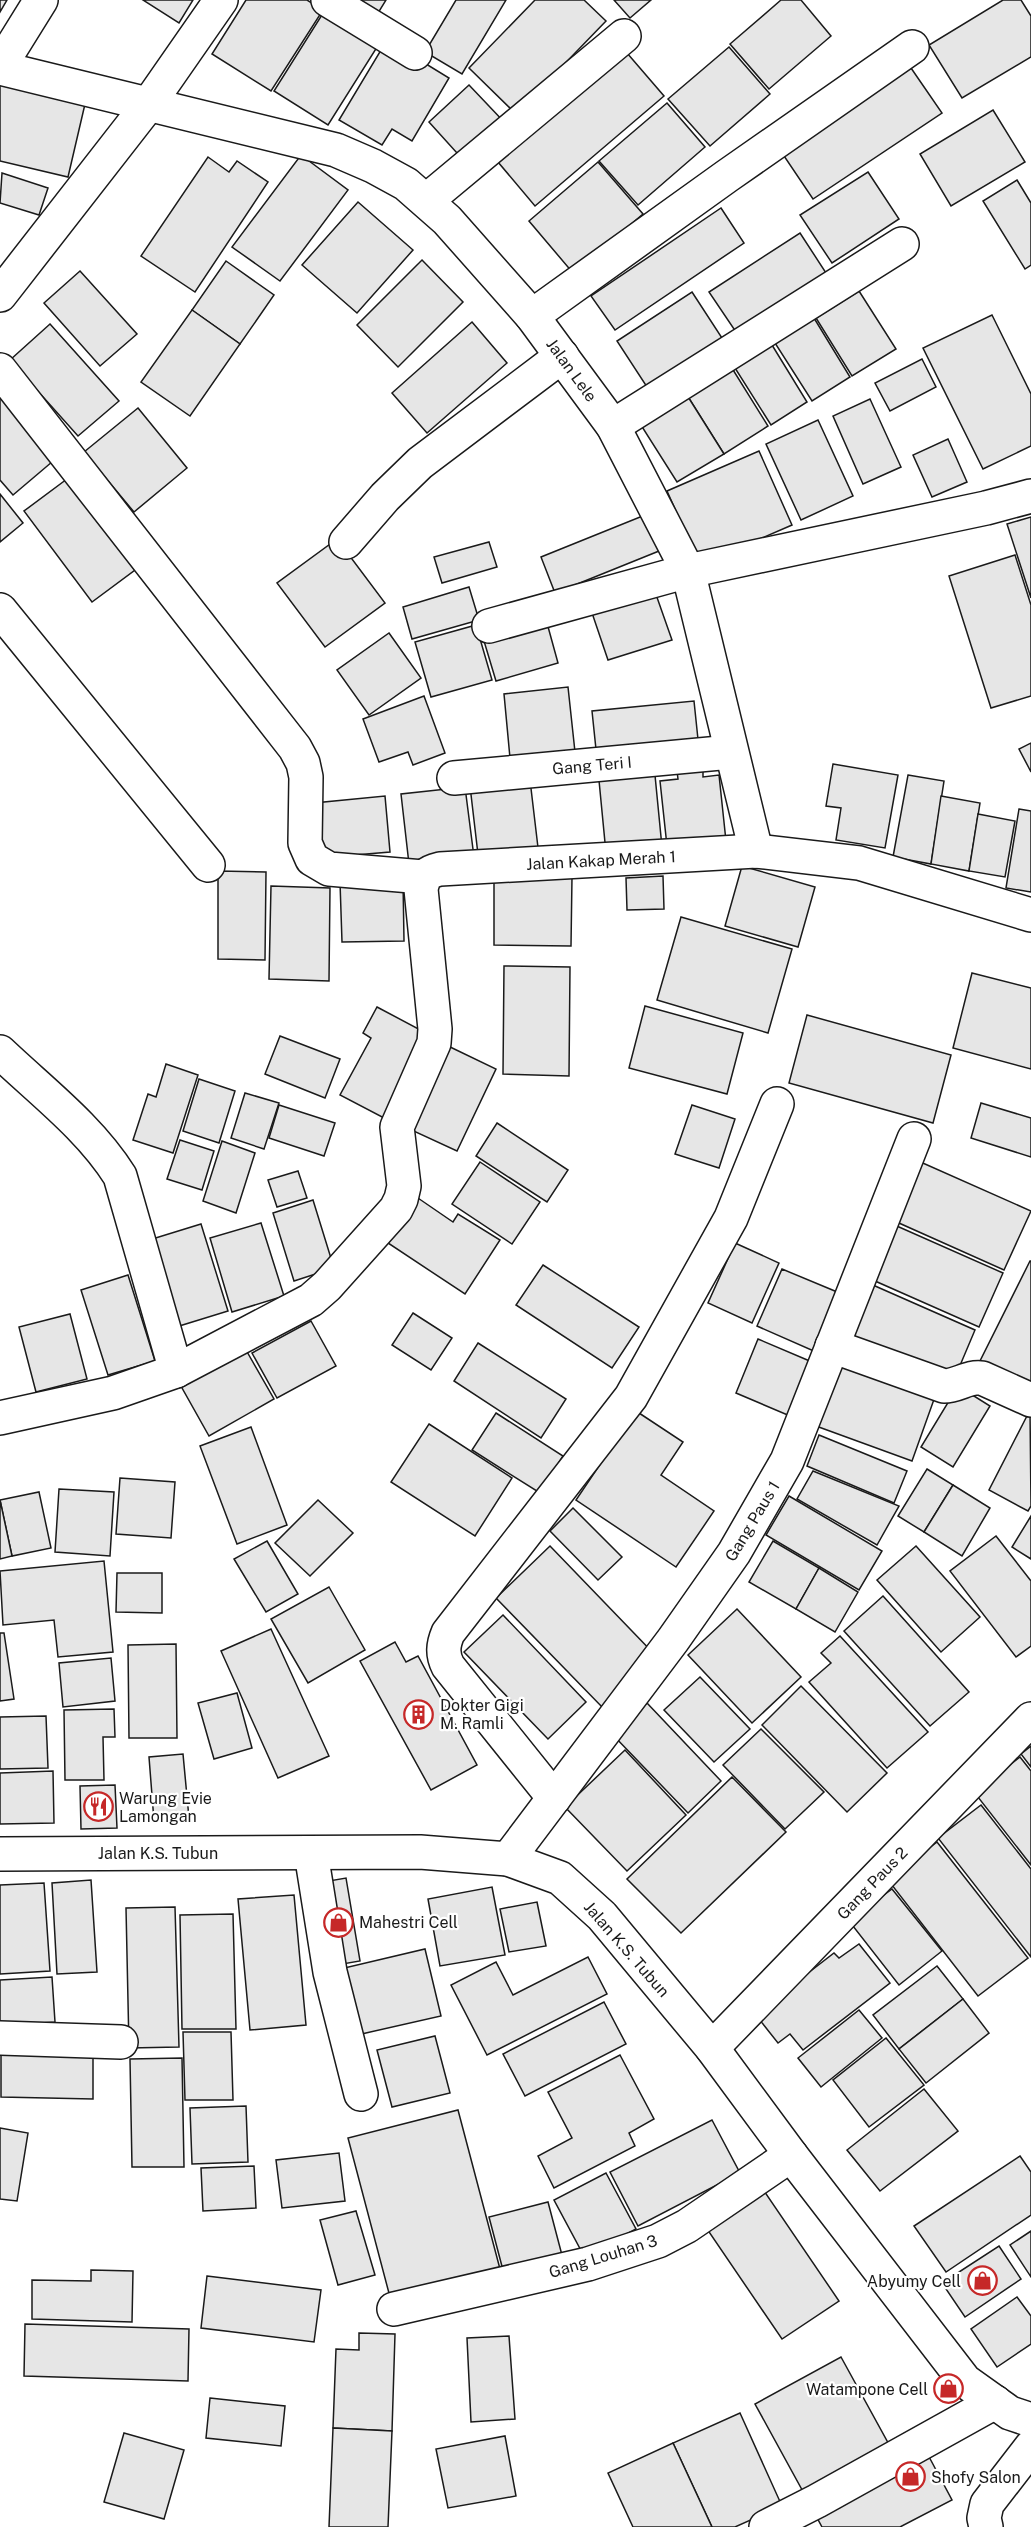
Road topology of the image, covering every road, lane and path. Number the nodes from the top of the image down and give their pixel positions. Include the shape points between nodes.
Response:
1 (41, 0) edge
2 (220, 0) edge
3 (328, 0) edge
4 (624, 36) dead end
5 (912, 47) dead end
6 (415, 53) dead end
7 (0, 67) edge
8 (148, 105) junction
9 (426, 201) junction
10 (902, 244) dead end
11 (0, 295) edge
12 (532, 316) junction
13 (562, 356) junction
14 (0, 370) edge
15 (613, 426) junction
16 (1031, 496) edge
17 (346, 542) dead end
18 (688, 571) junction
19 (0, 610) edge
20 (489, 626) dead end
21 (731, 752) junction
22 (454, 778) dead end
23 (756, 851) junction
24 (208, 865) dead end
25 (423, 877) junction
26 (1031, 915) edge
27 (0, 1052) edge
28 (777, 1104) dead end
29 (914, 1139) dead end
30 (832, 1346) junction
31 (176, 1371) junction
32 (1031, 1400) edge
33 (0, 1418) edge
34 (1031, 1719) edge
35 (554, 1798) junction
36 (311, 1853) junction
37 (0, 1854) edge
38 (508, 1859) junction
39 (0, 2038) edge
40 (121, 2042) dead end
41 (712, 2048) junction
42 (361, 2094) dead end
43 (791, 2156) junction
44 (394, 2309) dead end
45 (995, 2402) junction
46 (1031, 2420) edge
47 (1031, 2447) edge
48 (766, 2527) edge
49 (986, 2527) edge

1 - 7 street
2 - 8 street
3 - 6 street
4 - 9 street
5 - 12 street
7 - 8 street, Jalan Lele
8 - 9 street, Jalan Lele via 336,150 406,184
8 - 11 street
9 - 12 street, Jalan Lele
10 - 15 street
12 - 13 street, Jalan Lele
13 - 15 street, Jalan Lele
13 - 17 street via 420,463
14 - 25 street via 295,748 306,777 305,843 312,859 329,868
15 - 18 street, Jalan Lele
16 - 18 street
18 - 20 street
18 - 21 street, Jalan Lele
19 - 24 street
21 - 22 street, Gang Teri I
21 - 23 street, Jalan Lele
23 - 25 street, Jalan Kakap Merah 1 via 441,869
23 - 26 street, Jalan Kakap Merah 1 via 859,863
25 - 31 street via 435,1029 434,1043 397,1127 404,1186 401,1199 344,1270 311,1300
27 - 31 street via 93,1140 120,1176
28 - 35 street via 731,1218 631,1396 448,1633 444,1644 443,1656 448,1666
29 - 30 street, Gang Paus 1
30 - 32 street via 944,1386 982,1378
30 - 35 street, Gang Paus 1 via 787,1461 734,1553
31 - 33 street via 113,1393
34 - 41 street, Gang Paus 2
35 - 38 street, Gang Paus 1
36 - 37 street, Jalan K.S. Tubun
36 - 38 street, Jalan K.S. Tubun via 420,1852
36 - 42 street via 328,1962
38 - 41 street, Jalan K.S. Tubun via 560,1878 602,1916
39 - 40 street
41 - 43 street, Jalan K.S. Tubun
43 - 44 street, Gang Louhan 3 via 658,2241 588,2264
43 - 45 street, Jalan K.S. Tubun via 965,2381
45 - 46 street, Jalan K.S. Tubun via 1010,2413
45 - 48 street
47 - 49 street via 987,2504

